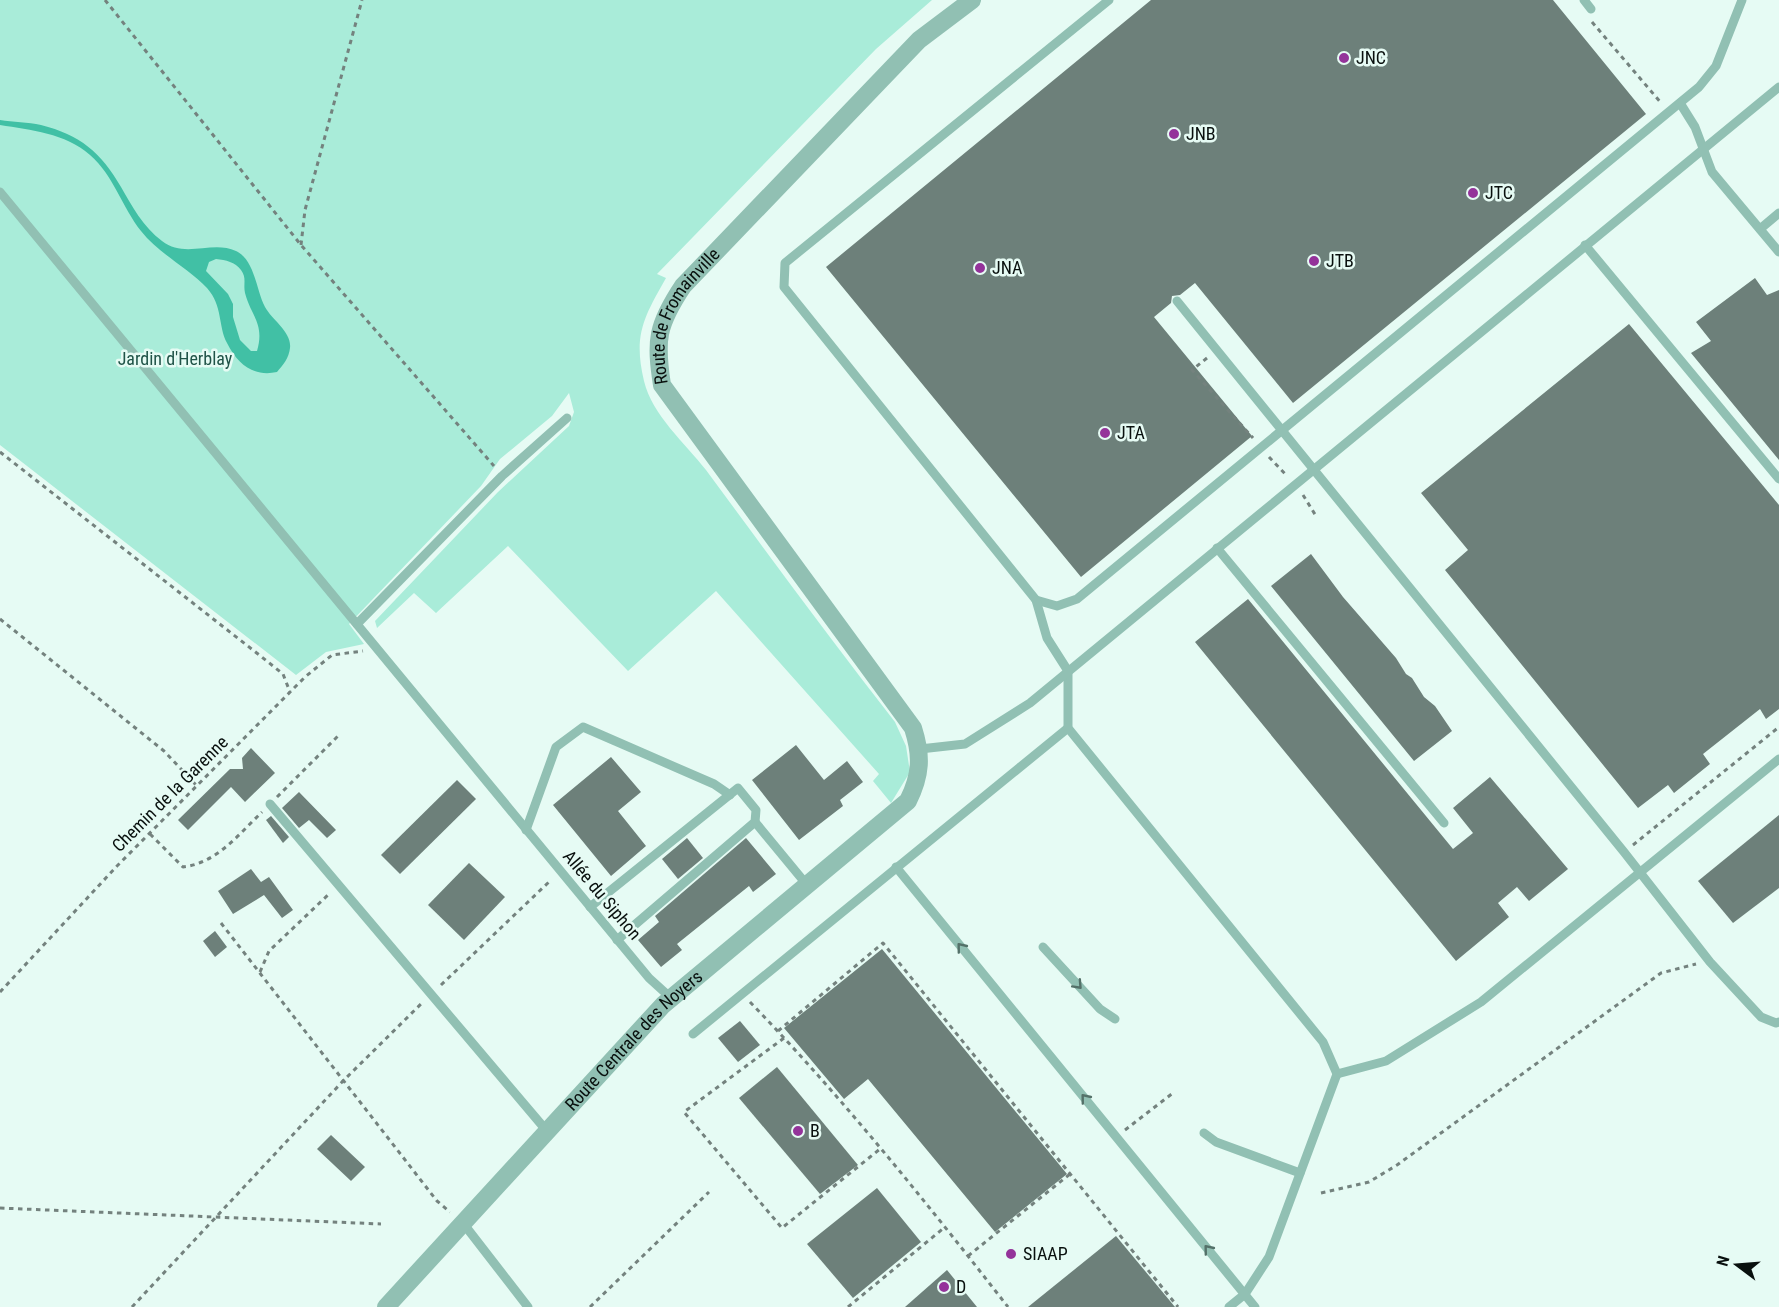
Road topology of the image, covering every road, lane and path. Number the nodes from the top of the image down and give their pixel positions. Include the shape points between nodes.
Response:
1 (105, 0) edge
2 (362, 0) edge
3 (972, 0) edge
4 (1109, 0) edge
5 (1584, 0) edge
6 (1742, 0) edge
7 (1592, 9) joint
8 (1779, 87) edge
9 (1680, 103) junction
10 (1669, 112) junction
11 (1704, 151) junction
12 (0, 192) edge
13 (1779, 213) edge
14 (1760, 229) junction
15 (301, 245) junction
16 (1585, 245) junction
17 (1779, 252) edge
18 (1177, 301) dead end
19 (1217, 349) junction
20 (567, 418) dead end
21 (1282, 430) junction
22 (1254, 439) dead end
23 (0, 452) edge
24 (1313, 469) junction
25 (502, 476) junction
26 (1779, 479) edge
27 (1217, 548) junction
28 (1036, 600) junction
29 (0, 619) edge
30 (357, 624) junction
31 (378, 650) junction
32 (1068, 671) junction
33 (290, 692) junction
34 (1779, 727) edge
35 (1068, 728) junction
36 (340, 734) dead end
37 (920, 749) junction
38 (1779, 759) edge
39 (198, 786) junction
40 (730, 795) junction
41 (908, 801) joint
42 (270, 804) junction
43 (755, 822) junction
44 (1444, 823) dead end
45 (526, 830) junction
46 (150, 833) junction
47 (1624, 852) junction
48 (896, 867) junction
49 (1639, 871) junction
50 (555, 877) dead end
51 (339, 885) junction
52 (807, 885) junction
53 (590, 907) junction
54 (221, 923) dead end
55 (617, 940) junction
56 (1043, 947) dead end
57 (1710, 962) junction
58 (260, 972) junction
59 (0, 992) edge
60 (741, 993) junction
61 (431, 994) junction
62 (671, 998) junction
63 (1115, 1019) dead end
64 (1779, 1022) edge
65 (778, 1031) junction
66 (693, 1034) dead end
67 (784, 1038) junction
68 (1337, 1074) junction
69 (343, 1081) junction
70 (1173, 1093) dead end
71 (546, 1130) junction
72 (1204, 1133) dead end
73 (1116, 1137) junction
74 (880, 1149) junction
75 (1300, 1173) junction
76 (1070, 1174) junction
77 (709, 1192) dead end
78 (1320, 1193) dead end
79 (0, 1208) edge
80 (212, 1218) junction
81 (463, 1222) junction
82 (381, 1224) dead end
83 (945, 1227) junction
84 (968, 1256) junction
85 (1245, 1294) junction
86 (132, 1307) edge
87 (386, 1307) edge
88 (528, 1307) edge
89 (590, 1307) edge
90 (848, 1307) edge
91 (1008, 1307) edge
92 (1178, 1307) edge
93 (1229, 1307) edge
94 (1255, 1307) edge

1 - 15 path
2 - 15 path via 305,210
3 - 37 street, Route de Fromainville via 919,40 683,286 664,315 656,350 662,386 913,728
4 - 28 lane via 785,263 784,287
5 - 7 lane
6 - 9 lane via 1716,66 1700,87
7 - 10 path via 1586,15
8 - 11 lane
9 - 10 lane
9 - 11 lane
10 - 21 lane
11 - 14 lane via 1712,172
11 - 16 lane
12 - 30 lane, Allée du Siphon
13 - 14 lane
14 - 17 lane
15 - 25 path
16 - 24 lane
16 - 26 lane
18 - 19 lane
19 - 21 lane
19 - 22 path via 1192,370
20 - 25 lane
21 - 24 lane
21 - 28 lane via 1077,599 1057,606
23 - 33 path via 283,674
24 - 27 lane
24 - 47 lane
25 - 30 lane
27 - 32 lane
27 - 44 lane
28 - 32 lane via 1047,638
29 - 39 path via 164,751
30 - 31 lane, Allée du Siphon
31 - 33 path, Chemin de la Garenne via 332,655
31 - 45 lane, Allée du Siphon
32 - 35 lane
32 - 37 lane via 1030,703 965,744
33 - 39 path, Chemin de la Garenne
34 - 47 path
35 - 48 lane
35 - 68 lane via 1323,1042
36 - 42 path
37 - 41 street, Route de Fromainville via 918,781
38 - 49 lane
39 - 46 path, Chemin de la Garenne
40 - 43 lane via 738,788 756,810
40 - 45 lane via 714,784 583,727 556,747
40 - 53 lane
41 - 52 street, Route Centrale des Noyers
42 - 46 path via 214,858 194,866 183,867
42 - 51 lane
43 - 52 lane
43 - 55 lane
45 - 53 lane, Allée du Siphon
46 - 59 path, Chemin de la Garenne
47 - 49 lane
48 - 60 lane
73 -> 48 lane
49 - 57 lane
49 - 68 lane via 1481,1002 1386,1061
50 - 61 path
51 - 58 path via 269,951
51 - 61 lane
52 - 62 street, Route Centrale des Noyers
53 - 55 lane, Allée du Siphon
54 - 58 path
55 - 62 lane, Allée du Siphon
56 -> 63 lane via 1100,1010
57 - 64 lane via 1761,1017
57 - 78 path via 1661,973 1369,1182
58 - 69 path
60 - 65 path
60 - 66 lane
61 - 69 path
61 - 71 lane
62 - 71 street, Route Centrale des Noyers
65 - 67 path
65 - 76 path via 883,943
67 - 74 path
67 - 74 path via 684,1112 782,1228
68 - 75 lane
69 - 80 path
69 - 81 path via 438,1201
70 - 73 path
71 - 81 street, Route Centrale des Noyers
72 - 75 lane via 1216,1142
85 -> 73 lane
74 - 83 path
75 - 85 lane via 1269,1257
76 - 84 path
76 - 92 path
77 - 89 path
79 - 80 path
80 - 82 path
80 - 86 path
81 - 87 street, Route Centrale des Noyers
81 - 88 lane
83 - 84 path
83 - 90 path
84 - 91 path
85 - 93 lane
85 - 94 lane

